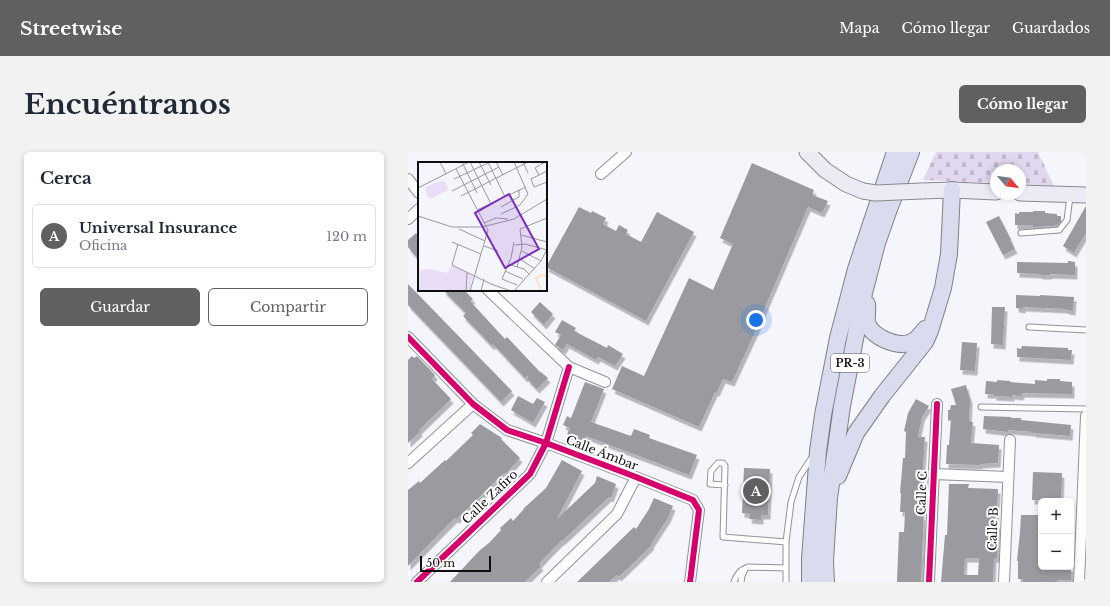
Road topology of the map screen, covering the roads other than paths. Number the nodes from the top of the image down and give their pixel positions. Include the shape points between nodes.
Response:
1 (626, 152) edge
2 (807, 152) edge
3 (894, 152) edge
4 (911, 152) edge
5 (601, 174) dead end
6 (408, 179) edge
7 (952, 190) junction
8 (418, 192) edge
9 (990, 192) edge
10 (1026, 193) edge
11 (1071, 195) junction
12 (1086, 196) edge
13 (418, 210) edge
14 (408, 220) edge
15 (1020, 233) dead end
16 (489, 291) edge
17 (864, 293) junction
18 (936, 312) junction
19 (1029, 327) dead end
20 (1086, 330) edge
21 (409, 340) edge
22 (569, 367) junction
23 (605, 382) dead end
24 (473, 404) junction
25 (937, 404) dead end
26 (980, 407) dead end
27 (1086, 409) edge
28 (1086, 416) edge
29 (1010, 440) dead end
30 (546, 443) junction
31 (818, 451) junction
32 (408, 463) edge
33 (934, 474) junction
34 (636, 477) junction
35 (1008, 477) junction
36 (725, 485) junction
37 (829, 498) junction
38 (1084, 535) edge
39 (786, 542) junction
40 (745, 568) junction
41 (786, 568) junction
42 (417, 582) edge
43 (547, 582) edge
44 (690, 582) edge
45 (734, 582) edge
46 (741, 582) edge
47 (786, 582) edge
48 (810, 582) edge
49 (826, 582) edge
50 (930, 582) edge
51 (1004, 582) edge
52 (1079, 582) edge

1 - 5 street
2 - 7 main road, bridge via 825,170 846,184 863,191 876,193
3 - 31 main road, PR-3 via 856,269 838,338
4 - 17 main road, PR-3 via 877,243
6 - 8 street
7 - 9 main road
7 - 18 main road via 949,254
10 - 11 main road
11 - 12 main road
11 - 15 lane via 1066,220 1059,230
13 - 14 street
16 - 22 street
17 - 18 main road via 868,309 867,322 873,332 892,342 910,343 917,339
17 - 37 main road, PR-3 via 842,406
18 - 37 main road via 925,342 856,433
19 - 20 lane
21 - 24 street, Calle Ámbar
22 - 23 street
22 - 30 street, Calle Zafiro
24 - 30 street, Calle Ámbar via 507,430
24 - 32 street
25 - 33 street, Calle C
26 - 27 lane
28 - 38 street
29 - 35 street, Calle B
30 - 34 street, Calle Ámbar
30 - 42 street, Calle Zafiro via 530,474
31 - 39 lane via 799,477 791,502
31 - 48 main road, PR-3
33 - 35 street
33 - 50 street, Calle C
34 - 43 street via 617,514
34 - 44 street, Calle Ámbar via 693,500 699,510
35 - 51 street, Calle B
36 - 36 lane via 725,466 718,463 712,471 710,484
36 - 39 lane via 723,538
37 - 49 main road, PR-3
38 - 52 street
39 - 41 lane
40 - 41 lane
40 - 45 lane via 738,573
40 - 46 lane
41 - 47 lane

